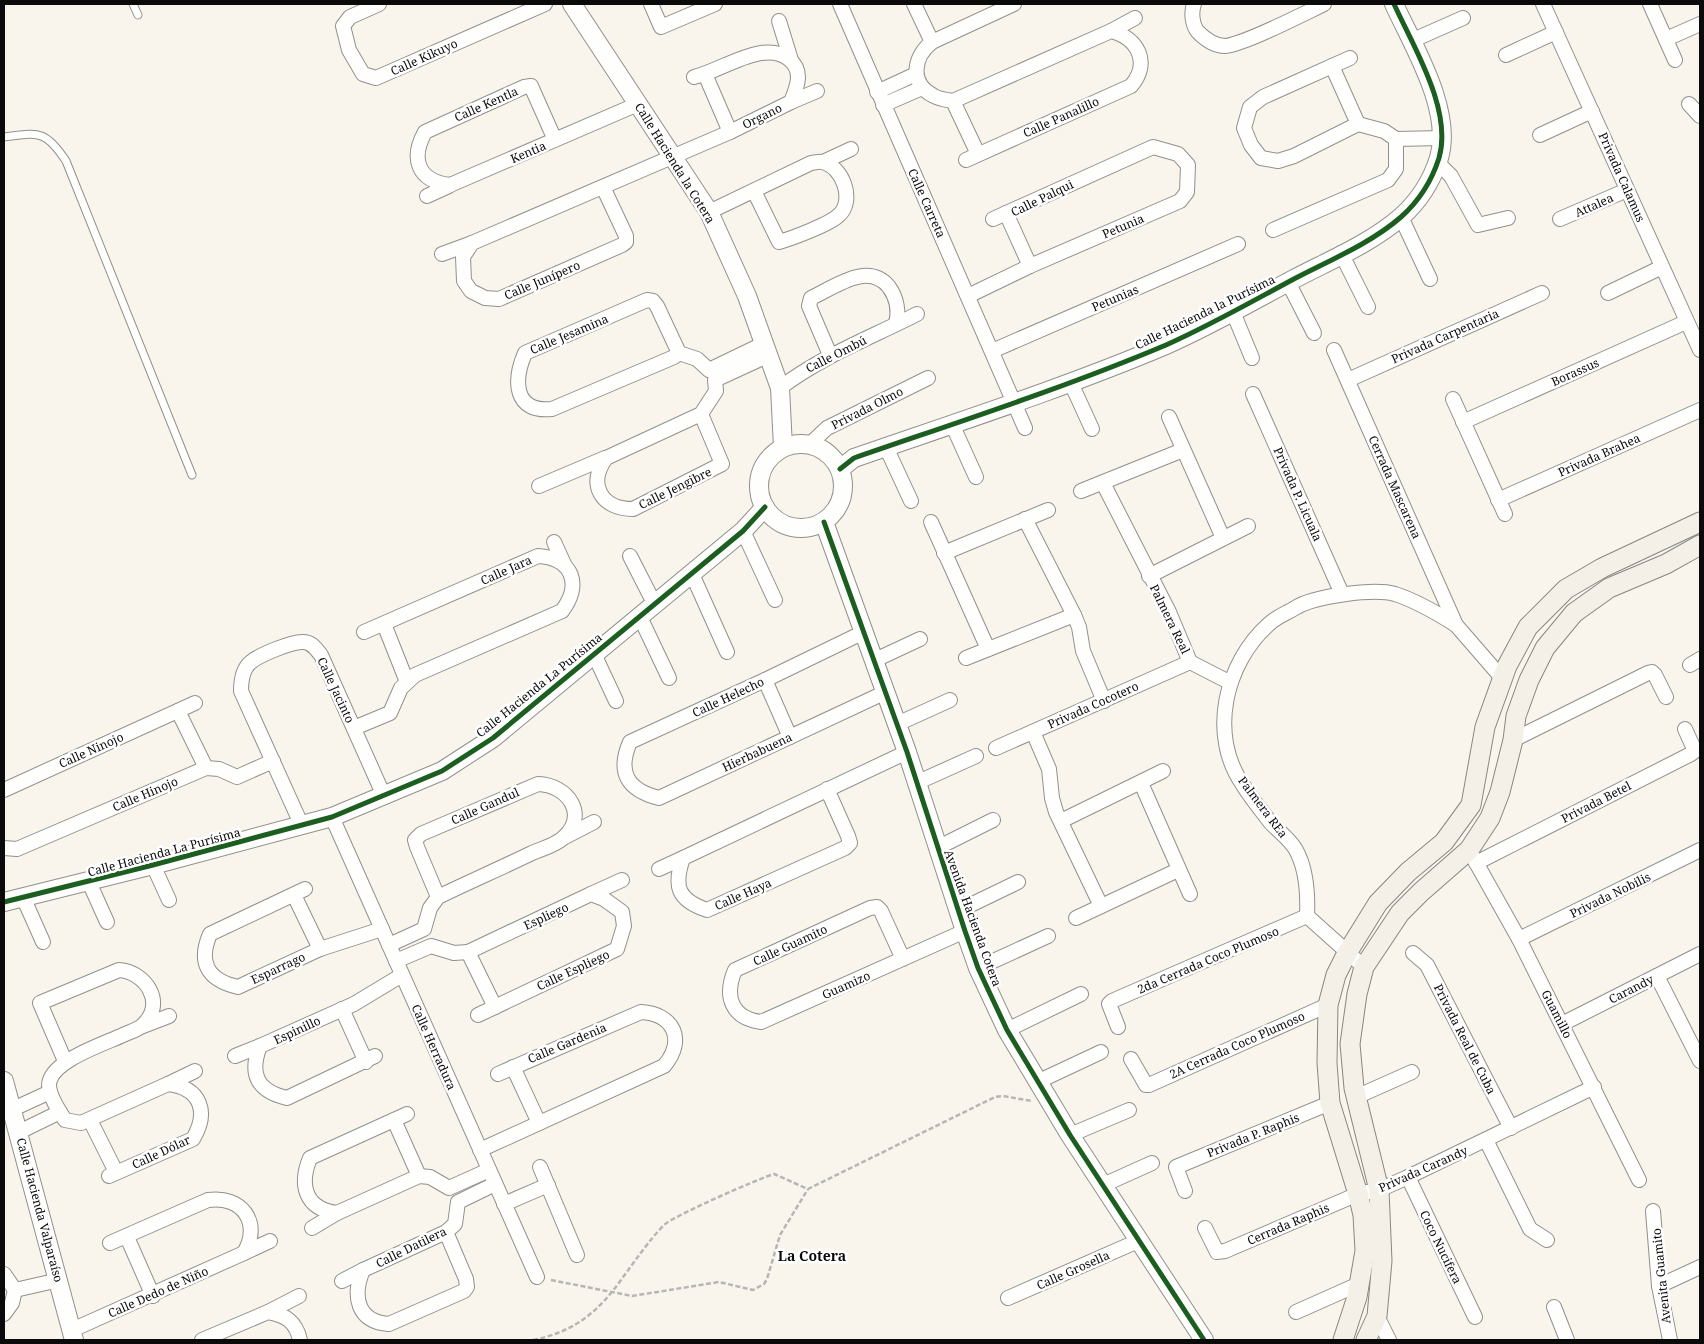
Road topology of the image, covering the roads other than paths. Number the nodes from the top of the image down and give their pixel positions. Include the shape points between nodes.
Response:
1 (133, 4) edge
2 (379, 4) edge
3 (545, 4) edge
4 (572, 4) edge
5 (651, 4) edge
6 (715, 4) edge
7 (840, 4) edge
8 (914, 4) edge
9 (1014, 4) edge
10 (1194, 4) edge
11 (1324, 4) edge
12 (1394, 4) edge
13 (1544, 4) edge
14 (1650, 4) edge
15 (1309, 7) edge
16 (138, 15) dead end
17 (1135, 18) dead end
18 (1463, 18) dead end
19 (779, 21) dead end
20 (1700, 24) edge
21 (1111, 31) junction
22 (1556, 32) junction
23 (1666, 39) junction
24 (1411, 41) junction
25 (932, 42) junction
26 (1506, 55) dead end
27 (1350, 58) dead end
28 (1675, 60) dead end
29 (794, 65) junction
30 (1332, 66) junction
31 (919, 81) junction
32 (817, 91) dead end
33 (877, 92) junction
34 (953, 101) junction
35 (792, 102) junction
36 (638, 104) junction
37 (1689, 104) dead end
38 (883, 105) junction
39 (1592, 111) junction
40 (1700, 116) edge
41 (1358, 124) junction
42 (730, 132) junction
43 (1540, 135) dead end
44 (4, 137) edge
45 (1442, 138) junction
46 (1396, 139) junction
47 (555, 140) junction
48 (851, 149) dead end
49 (672, 156) junction
50 (823, 162) junction
51 (1438, 162) junction
52 (1188, 165) joint
53 (450, 185) junction
54 (603, 187) junction
55 (1627, 190) junction
56 (754, 191) junction
57 (427, 196) dead end
58 (709, 212) junction
59 (1006, 213) junction
60 (1401, 217) junction
61 (993, 218) dead end
62 (1508, 218) dead end
63 (1560, 219) dead end
64 (1273, 230) dead end
65 (472, 243) junction
66 (1238, 244) dead end
67 (1342, 253) junction
68 (442, 254) dead end
69 (1030, 266) junction
70 (1662, 268) junction
71 (1430, 279) dead end
72 (1288, 282) junction
73 (1608, 292) dead end
74 (1542, 293) dead end
75 (968, 296) junction
76 (1368, 307) dead end
77 (1233, 312) junction
78 (916, 314) dead end
79 (896, 324) junction
80 (1693, 329) edge
81 (1314, 333) dead end
82 (767, 349) junction
83 (1334, 350) dead end
84 (1700, 350) edge
85 (992, 351) junction
86 (679, 353) junction
87 (830, 355) junction
88 (1252, 358) dead end
89 (928, 378) dead end
90 (1348, 380) junction
91 (1071, 383) junction
92 (780, 388) junction
93 (1253, 394) dead end
94 (1453, 399) dead end
95 (1015, 402) junction
96 (1700, 410) edge
97 (700, 414) junction
98 (1169, 417) dead end
99 (1463, 422) junction
100 (952, 424) junction
101 (1025, 428) dead end
102 (1092, 429) dead end
103 (810, 444) junction
104 (783, 447) junction
105 (886, 447) junction
106 (1183, 450) junction
107 (606, 458) junction
108 (840, 469) junction
109 (192, 475) dead end
110 (976, 477) dead end
111 (1103, 483) junction
112 (539, 486) dead end
113 (1080, 492) dead end
114 (1498, 500) junction
115 (911, 501) dead end
116 (765, 507) junction
117 (1048, 510) dead end
118 (1505, 514) dead end
119 (1025, 519) junction
120 (824, 522) junction
121 (931, 522) dead end
122 (1700, 522) edge
123 (1248, 526) dead end
124 (743, 531) junction
125 (1223, 538) junction
126 (554, 542) dead end
127 (1700, 544) edge
128 (944, 553) junction
129 (630, 556) dead end
130 (564, 564) junction
131 (692, 574) junction
132 (1149, 576) junction
133 (1342, 594) junction
134 (775, 600) dead end
135 (655, 605) junction
136 (1074, 615) junction
137 (640, 617) junction
138 (384, 624) junction
139 (1456, 625) junction
140 (364, 632) dead end
141 (864, 632) junction
142 (920, 639) dead end
143 (988, 649) junction
144 (727, 652) dead end
145 (594, 654) junction
146 (966, 658) dead end
147 (875, 660) junction
148 (1190, 662) junction
149 (669, 678) dead end
150 (1502, 678) junction
151 (765, 680) junction
152 (406, 682) junction
153 (1229, 682) junction
154 (886, 692) junction
155 (1666, 697) dead end
156 (950, 700) dead end
157 (616, 701) dead end
158 (1104, 701) junction
159 (195, 703) dead end
160 (178, 711) junction
161 (897, 724) junction
162 (354, 728) junction
163 (1685, 729) dead end
164 (1033, 732) junction
165 (790, 737) junction
166 (1513, 740) junction
167 (996, 748) dead end
168 (907, 752) junction
169 (976, 756) dead end
170 (272, 761) junction
171 (206, 768) junction
172 (1163, 771) dead end
173 (630, 783) joint
174 (916, 783) junction
175 (1141, 783) junction
176 (827, 788) junction
177 (4, 790) edge
178 (384, 796) junction
179 (332, 817) junction
180 (993, 820) dead end
181 (1061, 821) junction
182 (594, 822) dead end
183 (302, 826) junction
184 (562, 839) junction
185 (937, 848) junction
186 (10, 849) edge
187 (1700, 850) edge
188 (4, 856) edge
189 (1473, 856) junction
190 (683, 858) junction
191 (153, 865) junction
192 (659, 868) dead end
193 (1178, 870) junction
194 (622, 880) dead end
195 (89, 882) junction
196 (1018, 882) dead end
197 (591, 894) junction
198 (1190, 894) dead end
199 (23, 897) junction
200 (438, 897) junction
201 (169, 900) dead end
202 (4, 902) edge
203 (1101, 906) junction
204 (958, 911) junction
205 (1307, 916) junction
206 (1076, 918) dead end
207 (107, 922) dead end
208 (382, 929) junction
209 (965, 931) junction
210 (1048, 936) dead end
211 (1519, 939) junction
212 (43, 942) dead end
213 (389, 945) junction
214 (320, 949) junction
215 (468, 952) junction
216 (1347, 952) junction
217 (1413, 953) dead end
218 (1700, 954) edge
219 (903, 959) junction
220 (396, 961) junction
221 (1364, 967) junction
222 (978, 968) junction
223 (402, 975) junction
224 (1657, 976) junction
225 (238, 987) junction
226 (222, 994) dead end
227 (1081, 994) dead end
228 (732, 1003) joint
229 (1328, 1004) junction
230 (495, 1007) junction
231 (342, 1009) junction
232 (478, 1015) dead end
233 (169, 1016) dead end
234 (1562, 1024) junction
235 (142, 1026) junction
236 (1118, 1027) dead end
237 (1006, 1030) junction
238 (260, 1046) junction
239 (1101, 1052) dead end
240 (234, 1056) dead end
241 (1131, 1059) dead end
242 (65, 1061) junction
243 (1700, 1061) edge
244 (513, 1067) junction
245 (195, 1071) dead end
246 (1412, 1072) dead end
247 (498, 1074) dead end
248 (4, 1080) edge
249 (1037, 1082) junction
250 (168, 1084) junction
251 (1594, 1087) junction
252 (1356, 1097) junction
253 (55, 1102) junction
254 (1330, 1104) junction
255 (12, 1109) junction
256 (1129, 1110) dead end
257 (408, 1114) dead end
258 (90, 1120) junction
259 (394, 1120) junction
260 (538, 1123) junction
261 (1511, 1128) junction
262 (20, 1132) junction
263 (1070, 1135) junction
264 (1486, 1140) junction
265 (480, 1150) junction
266 (1152, 1163) dead end
267 (540, 1167) dead end
268 (489, 1170) junction
269 (419, 1176) junction
270 (1408, 1177) junction
271 (1639, 1180) dead end
272 (495, 1184) junction
273 (548, 1185) junction
274 (1103, 1185) junction
275 (1379, 1190) junction
276 (1185, 1191) dead end
277 (1358, 1194) junction
278 (504, 1204) junction
279 (1654, 1211) dead end
280 (337, 1212) junction
281 (312, 1228) dead end
282 (1204, 1228) dead end
283 (446, 1232) junction
284 (127, 1236) junction
285 (1547, 1240) dead end
286 (270, 1241) dead end
287 (1138, 1241) junction
288 (110, 1243) dead end
289 (244, 1253) junction
290 (578, 1255) dead end
291 (1700, 1267) edge
292 (362, 1270) junction
293 (4, 1274) edge
294 (537, 1277) road end
295 (59, 1280) junction
296 (342, 1281) dead end
297 (1359, 1284) junction
298 (1659, 1286) junction
299 (15, 1290) junction
300 (153, 1296) junction
301 (299, 1296) dead end
302 (1008, 1298) dead end
303 (1554, 1308) dead end
304 (268, 1312) junction
305 (1296, 1312) dead end
306 (4, 1314) edge
307 (1377, 1316) junction
308 (1475, 1317) dead end
309 (73, 1335) edge
310 (202, 1340) edge
311 (300, 1340) edge
312 (1204, 1340) edge
313 (1343, 1340) edge
314 (1366, 1340) edge
315 (1389, 1340) edge
316 (1567, 1340) edge
317 (1670, 1340) edge

1 - 16 lane
2 - 3 street, Calle Kikuyo via 350,18 343,26 349,50 363,74 376,78
4 - 36 street, Calle Hacienda la Cotera
5 - 6 street via 661,27
7 - 33 street, Calle Carreta
8 - 25 street
9 - 25 street
10 - 15 street via 1191,11 1196,30 1208,41 1224,46 1242,41
11 - 15 street
12 - 24 street, Calle Hacienda la Purísima
13 - 22 street, Privada Calamus
14 - 23 street
17 - 21 street
18 - 24 street
19 - 29 street
20 - 23 street
21 - 34 street
21 - 34 street, Calle Panalillo via 1128,38 1138,52 1141,68 1139,77 1131,86 972,157
22 - 26 street
22 - 39 street, Privada Calamus
23 - 28 street
24 - 45 street, Calle Hacienda la Purísima via 1432,89 1442,122
25 - 31 street via 921,51 917,63
27 - 30 street
29 - 35 street, Organo via 798,83
29 - 42 street via 778,52 762,51 700,75
30 - 41 street
30 - 41 street via 1263,97 1250,107 1244,128 1251,145 1261,158 1278,161
31 - 33 street
31 - 34 street via 934,96
31 - 38 street
32 - 35 street
33 - 38 street, Calle Carreta
35 - 42 street, Organo
36 - 47 street, Kentia
36 - 49 street, Calle Hacienda la Cotera
37 - 40 street
38 - 75 street, Calle Carreta
39 - 43 street
39 - 55 street, Privada Calamus
41 - 46 street
42 - 49 street, Organo
44 - 109 lane via 38,133 55,144 66,161
45 - 46 street
45 - 51 street, Calle Hacienda la Purísima
46 - 64 street via 1396,169 1388,180
47 - 53 street, Kentia
47 - 53 street, Calle Kentla via 534,92 530,86 524,88 425,132 416,156 421,170 438,184
48 - 50 street
49 - 54 street
49 - 58 street, Calle Hacienda la Cotera
50 - 56 street via 811,163
50 - 56 street via 836,169 842,178 846,208 838,216 779,242
51 - 60 street, Calle Hacienda la Purísima via 1427,188
51 - 62 street via 1451,176 1478,226
52 - 59 street, Calle Palqui via 1178,154 1153,148
52 - 69 street, Petunia via 1187,192 1180,201
53 - 57 street, Kentia
54 - 65 street
54 - 65 street, Calle Junípero via 626,242 499,299 485,298 471,290 464,281 463,257
55 - 63 street, Attalea
55 - 70 street, Privada Calamus
56 - 58 street
58 - 82 street, Calle Hacienda la Cotera
59 - 61 street
59 - 69 street, Calle Palqui
60 - 67 street, Calle Hacienda la Purísima
60 - 71 street
65 - 68 street
66 - 85 street, Petunias
67 - 72 street, Calle Hacienda la Purísima
67 - 76 street
69 - 75 street
70 - 73 street
70 - 80 street, Privada Calamus
72 - 77 street, Calle Hacienda la Purísima
72 - 81 street
74 - 90 street, Privada Carpentaria
75 - 85 street, Calle Carreta
77 - 88 street
77 - 91 street, Calle Hacienda la Purísima via 1168,344
78 - 79 street, Calle Ombú
79 - 87 street, Calle Ombú
79 - 87 street via 898,314 894,293 874,275 862,275 811,298 809,306
80 - 84 street, Privada Calamus
80 - 99 street, Borassus
82 - 86 street via 709,370 697,359
82 - 92 street, Calle Hacienda la Cotera
82 - 97 street via 715,380 716,391
83 - 90 street, Cerrada Mascarena
85 - 95 street, Calle Carreta
86 - 86 street, Calle Jesamina via 552,409 538,411 518,393 518,369 525,353 647,300 653,300 658,306
87 - 92 street, Calle Ombú
89 - 103 street, Privada Olmo via 827,428
90 - 139 street, Cerrada Mascarena
91 - 95 street, Calle Hacienda la Purísima
91 - 102 street
92 - 104 street, Calle Hacienda la Cotera
93 - 133 street, Privada P. Licuala
94 - 99 street
95 - 100 street, Calle Hacienda la Purísima
95 - 101 street, Calle Carreta
96 - 114 street, Privada Brahea
97 - 107 street
97 - 107 street, Calle Jengibre via 722,464 633,508 619,509 605,501 599,492 599,468
98 - 106 street
99 - 114 street
100 - 105 street, Calle Hacienda la Purísima
100 - 110 street
103 - 104 street
103 - 108 street via 833,458
104 - 116 street via 770,458 761,473 760,497
105 - 108 street, Calle Hacienda la Purísima via 854,458
105 - 115 street
106 - 111 street
106 - 125 street
107 - 112 street
108 - 120 street via 844,484 842,499
111 - 113 street
111 - 132 street, Palmera Real
114 - 118 street
116 - 120 street via 779,521 798,528
116 - 124 street, Calle Hacienda La Purísima
117 - 119 street
119 - 128 street
119 - 136 street
120 - 141 street, Avenida Hacienda Cotera
121 - 128 street
122 - 150 main road via 1602,568 1566,589 1528,627
123 - 125 street
124 - 131 street, Calle Hacienda La Purísima
124 - 134 street
125 - 132 street
126 - 130 street
127 - 166 main road via 1666,564 1609,588 1574,613 1545,648 1529,680 1516,716
128 - 143 street
129 - 135 street
130 - 138 street, Calle Jara via 550,557 538,556
130 - 152 street via 571,575 573,588 562,611 415,675
131 - 135 street, Calle Hacienda La Purísima
131 - 144 street
132 - 148 street, Palmera Real via 1169,612
133 - 139 street, Palmera REa via 1393,594 1423,605
133 - 153 street, Palmera REa via 1303,603 1270,623 1245,652
135 - 137 street, Calle Hacienda La Purísima
136 - 143 street
136 - 158 street via 1083,651
137 - 145 street, Calle Hacienda La Purísima
137 - 149 street
138 - 140 street, Calle Jara
138 - 152 street
139 - 150 street
141 - 147 street, Avenida Hacienda Cotera
141 - 151 street, Calle Helecho
142 - 147 street
143 - 146 street
145 - 157 street
145 - 178 street, Calle Hacienda La Purísima via 493,738 442,771
147 - 154 street, Avenida Hacienda Cotera
148 - 153 street
148 - 158 street, Privada Cocotero
150 - 216 main road via 1485,727 1471,805 1444,842 1378,903
151 - 165 street
151 - 173 street, Calle Helecho via 630,742 624,756
152 - 162 street via 390,713
153 - 205 street, Palmera REa via 1224,719 1228,753 1242,784 1295,848 1304,871
154 - 161 street, Avenida Hacienda Cotera
154 - 165 street, Hierbabuena
155 - 166 street via 1655,675 1648,673
156 - 161 street
158 - 164 street, Privada Cocotero
159 - 160 street, Calle Ninojo
160 - 171 street
160 - 177 street, Calle Ninojo
161 - 168 street, Avenida Hacienda Cotera
162 - 170 street, Calle Jacinto via 321,655 313,645 304,641 281,647 251,661 241,680 241,691
162 - 178 street, Calle Jacinto
163 - 189 street, Privada Betel via 1695,751 1691,754
164 - 167 street, Privada Cocotero
164 - 181 street via 1049,769 1052,798
165 - 173 street, Hierbabuena via 659,798 646,795
166 - 189 main road via 1497,801
168 - 174 street, Avenida Hacienda Cotera
168 - 176 street
169 - 174 street
170 - 171 street via 238,777
170 - 183 street, Calle Jacinto
171 - 186 street, Calle Hinojo
172 - 175 street
174 - 185 street, Avenida Hacienda Cotera
175 - 181 street
175 - 193 street
176 - 190 street
176 - 190 street, Calle Haya via 848,836 850,843 845,848 707,910 692,905 679,890 677,880
178 - 179 street, Calle Hacienda La Purísima
179 - 183 street, Calle Hacienda La Purísima
179 - 208 street, Calle Herradura
180 - 185 street
181 - 203 street
182 - 184 street
183 - 191 street, Calle Hacienda La Purísima
184 - 200 street
184 - 200 street, Calle Gandul via 575,818 573,802 552,784 526,788 421,834 415,840
185 - 204 street, Avenida Hacienda Cotera
186 - 188 street, Calle Hinojo
187 - 211 street, Privada Nobilis
189 - 211 street, Guamillo
189 - 221 main road via 1421,892 1400,913
190 - 192 street
191 - 195 street, Calle Hacienda La Purísima
191 - 201 street
193 - 198 street
193 - 203 street
194 - 197 street, Espliego
195 - 199 street, Calle Hacienda La Purísima
195 - 207 street
196 - 204 street
197 - 215 street, Espliego
197 - 230 street, Calle Espliego via 622,912 624,926 617,950
199 - 202 street, Calle Hacienda La Purísima
199 - 212 street
200 - 213 street via 430,908 424,929
203 - 206 street
204 - 209 street, Avenida Hacienda Cotera
205 - 216 street
205 - 236 street, 2da Cerrada Coco Plumoso via 1108,1004
208 - 213 street, Calle Herradura
208 - 214 street, Esparrago
209 - 219 street, Guamizo
209 - 222 street, Avenida Hacienda Cotera
210 - 222 street
211 - 234 street, Guamillo
213 - 220 street, Calle Herradura
214 - 225 street, Esparrago
214 - 225 street, Esparrago via 299,892 210,934 204,957 211,973 225,984
215 - 220 street via 454,953 431,946
215 - 230 street
216 - 221 street
216 - 229 main road via 1336,974
217 - 261 street, Privada Real de Cuba via 1427,965
218 - 224 street, Carandy
219 - 228 street, Guamizo via 761,1022 749,1021 739,1015
219 - 228 street, Calle Guamito via 877,907 870,908 735,970 729,991
220 - 223 street, Calle Herradura
221 - 252 main road via 1350,1044
222 - 237 street, Avenida Hacienda Cotera
223 - 231 street, Espinillo
223 - 265 street, Calle Herradura
224 - 234 street, Carandy
224 - 243 street
225 - 226 street
227 - 237 street
229 - 241 street, 2A Cerrada Coco Plumoso via 1146,1086
229 - 254 main road
230 - 232 street, Calle Espliego
231 - 238 street, Espinillo
231 - 238 street, Espinillo via 370,1059 287,1098 274,1095 260,1084 254,1070
233 - 235 street
234 - 251 street, Guamillo
235 - 242 street
235 - 242 street via 151,1011 151,992 144,980 128,970 119,970 45,1000 40,1003 41,1008
237 - 249 street, Avenida Hacienda Cotera
238 - 240 street
239 - 249 street
242 - 253 street via 50,1081
244 - 247 street
244 - 260 street, Calle Gardenia
244 - 260 street, Calle Gardenia via 641,1012 664,1017 674,1030 675,1047 664,1066
245 - 250 street
246 - 252 street
248 - 255 street, Calle Hacienda Valparaíso
249 - 263 street, Avenida Hacienda Cotera
250 - 258 street
250 - 258 street, Calle Dólar via 187,1089 198,1100 201,1126 193,1139 112,1174
251 - 261 street, Privada Carandy
251 - 271 street, Guamillo
252 - 275 main road
253 - 255 street
253 - 258 street via 65,1120 74,1123
253 - 262 street
254 - 276 street, Privada P. Raphis via 1176,1167
254 - 277 main road
255 - 262 street, Calle Hacienda Valparaíso
256 - 263 street
257 - 259 street
259 - 269 street
259 - 280 street via 310,1158 304,1172 310,1199 326,1211
260 - 265 street
261 - 264 street, Privada Carandy
262 - 295 street, Calle Hacienda Valparaíso
263 - 274 street, Avenida Hacienda Cotera
264 - 270 street, Privada Carandy
264 - 285 street via 1530,1229
265 - 268 street, Calle Herradura
266 - 274 street
267 - 273 street
268 - 269 street via 449,1188 430,1177
268 - 272 street, Calle Herradura
269 - 280 street
270 - 275 street, Privada Carandy
270 - 308 street, Coco Nucifera
272 - 278 street, Calle Herradura
272 - 283 street, Calle Datilera via 458,1202 455,1224
273 - 278 street
273 - 290 street
274 - 287 street, Avenida Hacienda Cotera
275 - 277 street, Privada Carandy
275 - 307 main road via 1382,1261
277 - 282 street, Cerrada Raphis via 1225,1251 1218,1252
277 - 297 main road via 1365,1251
278 - 294 street, Calle Herradura
279 - 298 street, Avenita Guamito
280 - 281 street
283 - 292 street, Calle Datilera
283 - 292 street, Calle Datilera via 466,1279 464,1291 389,1324 378,1324 363,1312 356,1296
284 - 288 street
284 - 289 street via 208,1200 218,1199 243,1209 250,1221 250,1243
284 - 300 street, Calle Dedo de Niño
286 - 289 street, Calle Dedo de Niño
287 - 302 street, Calle Grosella
287 - 312 street, Avenida Hacienda Cotera
289 - 300 street, Calle Dedo de Niño
291 - 298 street
292 - 296 street, Calle Datilera
293 - 299 street
295 - 299 street
295 - 309 street, Calle Hacienda Valparaíso
297 - 305 street
297 - 313 main road
298 - 317 street, Avenita Guamito
299 - 306 street via 12,1303
300 - 309 street, Calle Dedo de Niño
301 - 304 street
303 - 316 street
304 - 310 street
304 - 311 street via 292,1322
307 - 314 main road
307 - 315 street

